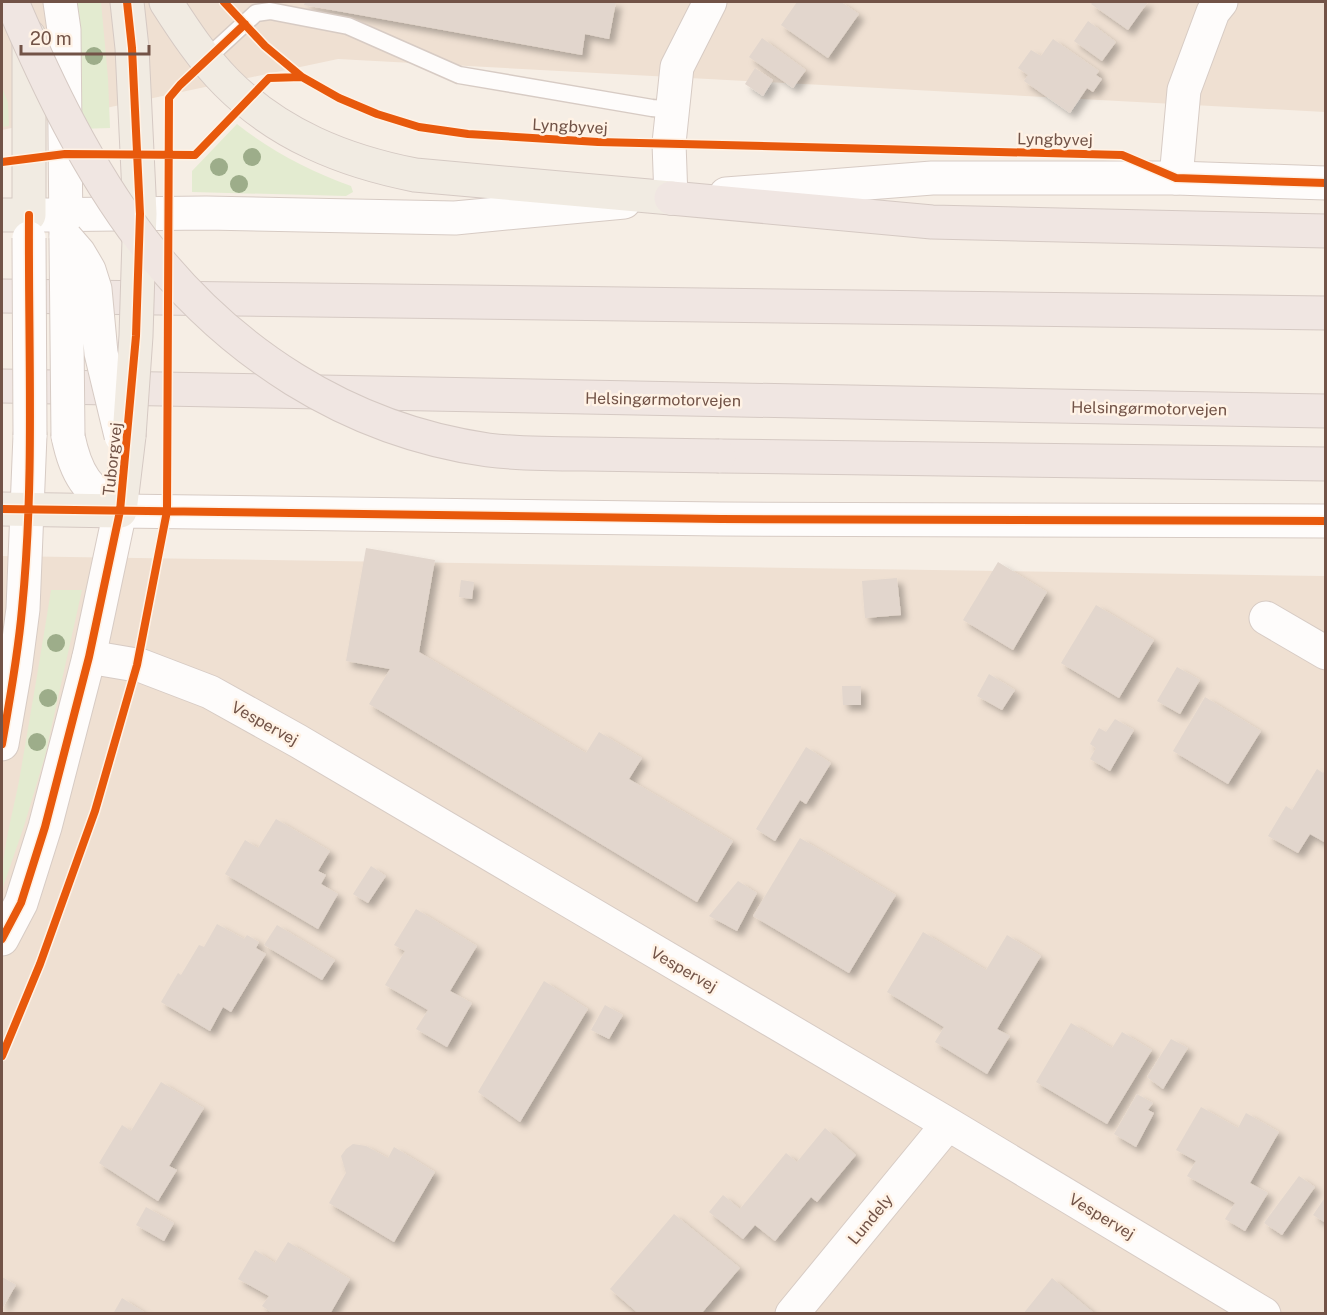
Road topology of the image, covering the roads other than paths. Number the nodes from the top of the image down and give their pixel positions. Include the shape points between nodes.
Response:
1 (12, 2) edge
2 (27, 2) edge
3 (60, 2) edge
4 (127, 2) edge
5 (166, 2) edge
6 (710, 2) edge
7 (1221, 2) edge
8 (206, 59) junction
9 (673, 110) junction
10 (1176, 178) junction
11 (1326, 183) edge
12 (671, 198) junction
13 (20, 222) edge
14 (66, 226) junction
15 (139, 226) junction
16 (1326, 231) edge
17 (2, 296) edge
18 (1326, 313) edge
19 (2, 386) edge
20 (1326, 411) edge
21 (125, 443) junction
22 (1326, 464) edge
23 (15, 510) edge
24 (120, 511) junction
25 (1326, 520) edge
26 (1266, 618) dead end
27 (1326, 653) edge
28 (89, 657) junction
29 (2, 744) edge
30 (2, 939) edge
31 (948, 1124) junction
32 (792, 1314) edge
33 (1264, 1314) edge

1 - 22 highway, bridge via 50,85 109,193 142,240 186,290 230,333 286,374 337,404 390,427 489,450 534,453
2 - 13 main road
3 - 14 street via 64,30
4 - 15 main road, Tuborgvej
5 - 8 main road
6 - 9 street via 677,67
7 - 10 street via 1213,12 1184,90
8 - 9 lane via 256,13 270,11 348,26 459,75
8 - 12 main road via 248,101 298,135 340,156 415,175
9 - 12 street via 669,143
10 - 11 street
10 - 12 street via 932,178
12 - 15 street via 455,218
12 - 16 highway via 932,222
13 - 14 street
13 - 23 street, bridge via 30,435
14 - 15 street
14 - 21 street, bridge via 95,289 101,353
14 - 24 street, bridge via 68,436 81,476 97,496
15 - 21 main road, Tuborgvej, bridge via 136,336
17 - 18 highway
19 - 20 highway, Helsingørmotorvejen
21 - 24 main road, Tuborgvej
23 - 24 main road
23 - 29 street via 22,609
24 - 25 street via 721,519
24 - 28 street, Tuborgvej
26 - 27 street
28 - 30 street, Tuborgvej via 45,827 21,903
28 - 31 street, Vespervej via 142,666 210,692
31 - 32 street, Lundely
31 - 33 street, Vespervej

